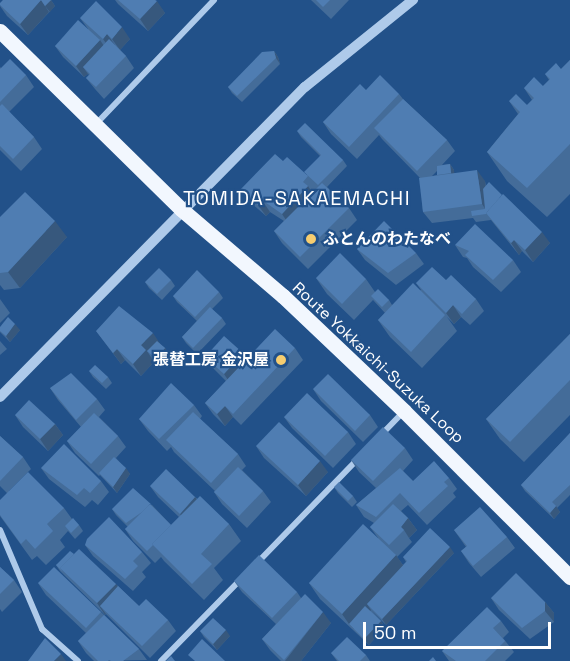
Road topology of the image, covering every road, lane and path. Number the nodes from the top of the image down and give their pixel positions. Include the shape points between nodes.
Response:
1 (214, 0) edge
2 (413, 0) edge
3 (0, 31) edge
4 (94, 127) junction
5 (181, 209) junction
6 (0, 397) edge
7 (404, 411) junction
8 (372, 445) edge
9 (364, 453) edge
10 (0, 530) edge
11 (570, 577) edge
12 (78, 661) edge
13 (161, 661) edge

1 - 4 street
2 - 5 street via 330,63
3 - 4 main road, Route Yokkaichi-Suzuka Loop via 49,74
4 - 5 main road, Route Yokkaichi-Suzuka Loop
5 - 6 street
5 - 7 main road, Route Yokkaichi-Suzuka Loop via 283,296
7 - 8 street
7 - 11 main road, Route Yokkaichi-Suzuka Loop
9 - 13 street
10 - 12 street via 42,629

